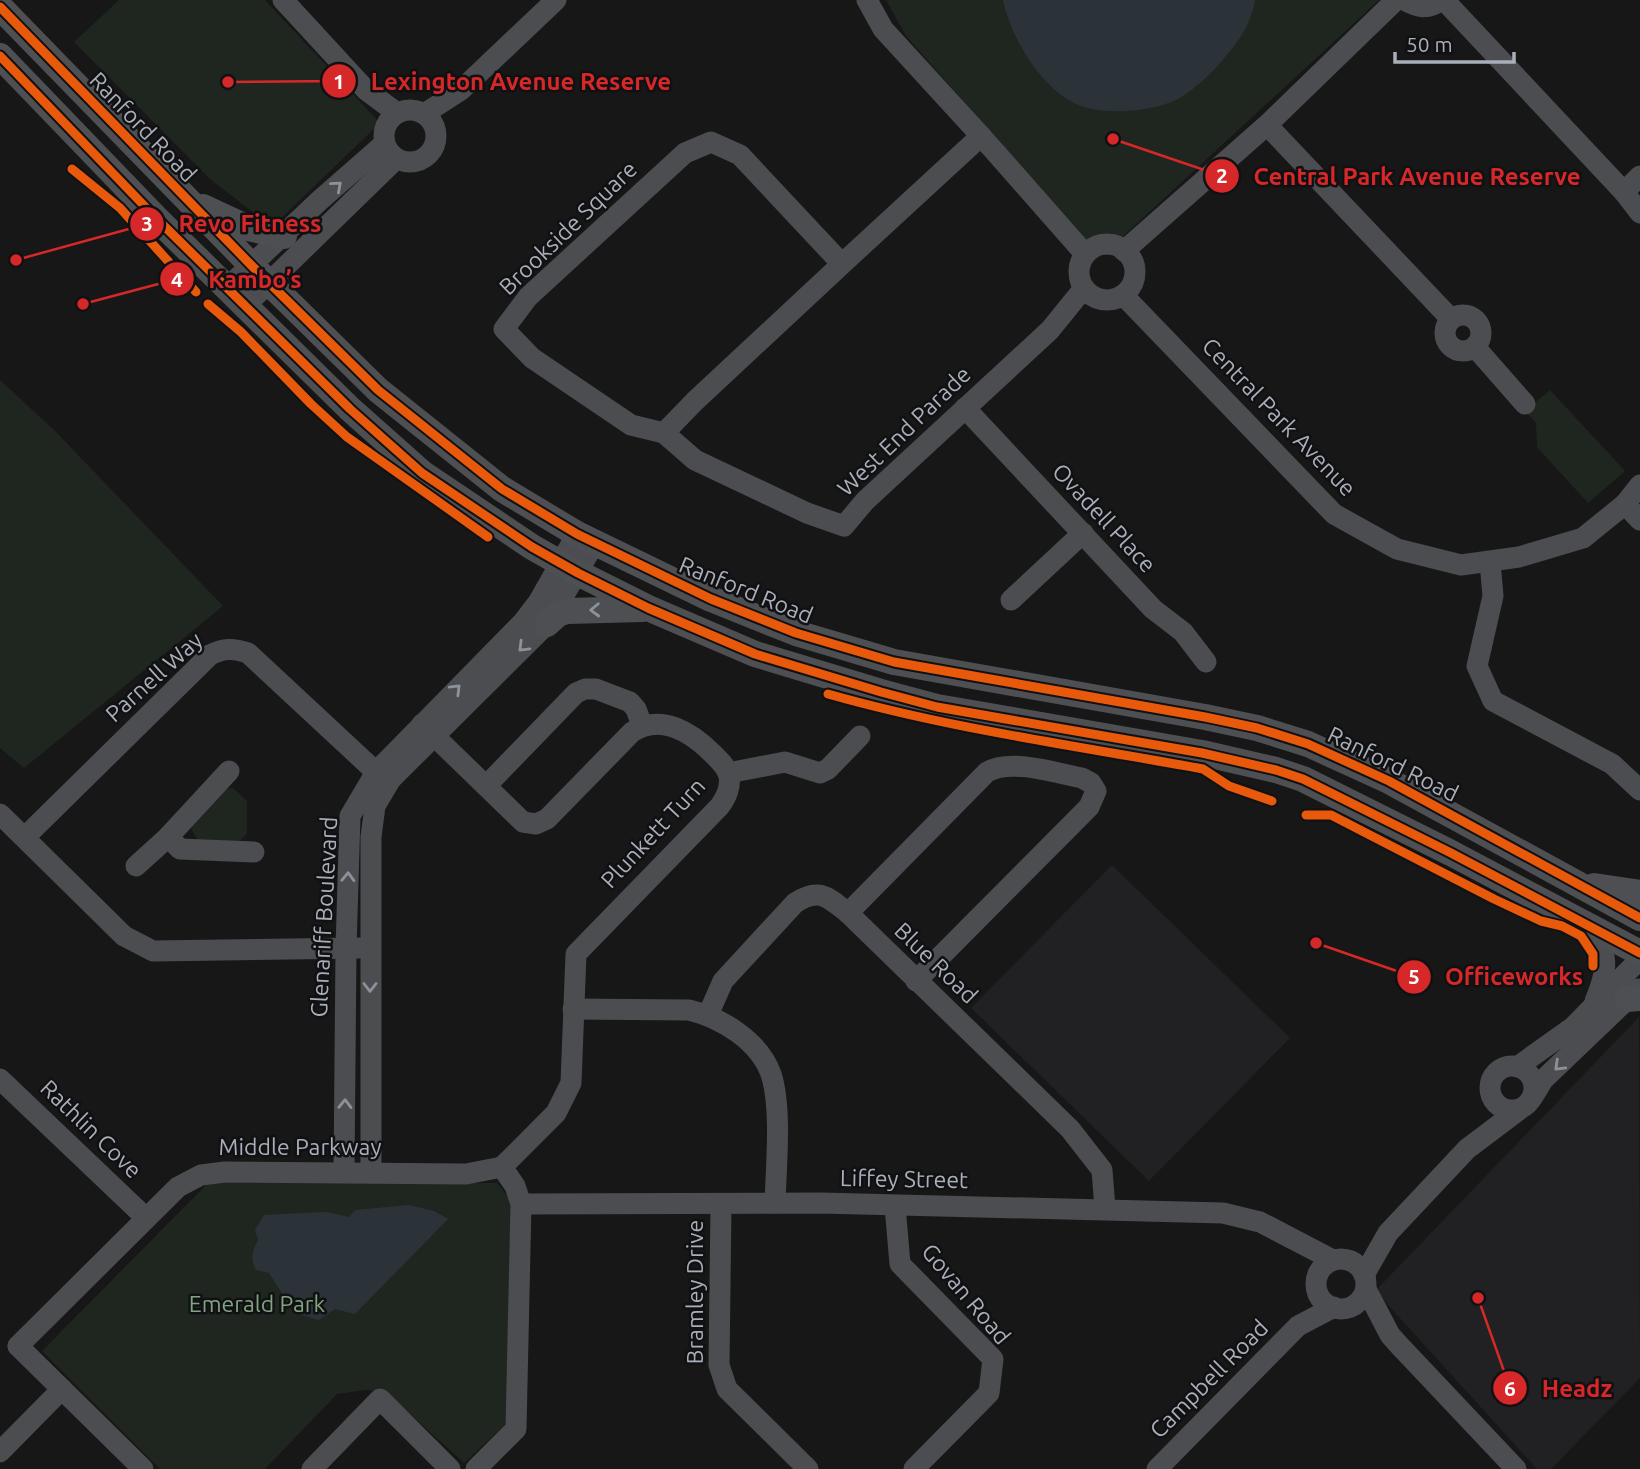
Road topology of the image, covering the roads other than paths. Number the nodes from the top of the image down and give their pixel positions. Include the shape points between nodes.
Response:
1 (283, 0) edge
2 (555, 0) edge
3 (867, 0) edge
4 (1396, 0) edge
5 (1404, 0) edge
6 (1443, 0) edge
7 (0, 7) edge
8 (0, 56) edge
9 (11, 72) edge
10 (429, 122) junction
11 (1267, 125) junction
12 (391, 136) junction
13 (981, 136) junction
14 (1640, 176) edge
15 (1624, 192) junction
16 (186, 199) junction
17 (1640, 213) edge
18 (284, 236) junction
19 (1124, 251) junction
20 (1085, 254) junction
21 (842, 264) junction
22 (260, 274) junction
23 (1084, 288) junction
24 (1123, 295) junction
25 (237, 296) junction
26 (1525, 404) dead end
27 (965, 408) junction
28 (664, 433) junction
29 (1640, 485) edge
30 (1625, 504) junction
31 (1640, 520) edge
32 (1083, 533) junction
33 (585, 539) junction
34 (1490, 562) junction
35 (569, 568) junction
36 (1012, 600) dead end
37 (648, 608) junction
38 (547, 624) junction
39 (1206, 662) dead end
40 (642, 725) junction
41 (428, 730) junction
42 (860, 736) dead end
43 (229, 771) dead end
44 (728, 773) junction
45 (383, 775) junction
46 (486, 786) junction
47 (1640, 790) edge
48 (0, 814) edge
49 (25, 837) junction
50 (168, 837) junction
51 (254, 852) dead end
52 (135, 866) dead end
53 (1575, 883) junction
54 (1640, 893) edge
55 (848, 913) junction
56 (1640, 919) edge
57 (1578, 920) junction
58 (370, 948) junction
59 (346, 949) junction
60 (1640, 956) edge
61 (916, 981) junction
62 (1635, 995) edge
63 (573, 1009) junction
64 (1591, 1010) junction
65 (708, 1014) junction
66 (1517, 1067) junction
67 (0, 1079) edge
68 (1491, 1093) junction
69 (1526, 1103) junction
70 (1467, 1149) junction
71 (502, 1167) junction
72 (344, 1172) junction
73 (371, 1173) junction
74 (775, 1203) junction
75 (521, 1204) junction
76 (721, 1205) junction
77 (895, 1206) junction
78 (1105, 1209) junction
79 (146, 1218) junction
80 (1388, 1233) junction
81 (1283, 1234) junction
82 (1337, 1259) junction
83 (1316, 1281) junction
84 (1365, 1282) junction
85 (1341, 1308) junction
86 (1298, 1326) junction
87 (1390, 1335) junction
88 (9, 1346) edge
89 (62, 1390) junction
90 (0, 1452) edge
91 (143, 1469) edge
92 (312, 1469) edge
93 (450, 1469) edge
94 (476, 1469) edge
95 (808, 1469) edge
96 (914, 1469) edge
97 (1157, 1469) edge
98 (1516, 1469) edge

1 - 12 street via 366,90
2 - 10 street
3 - 13 street via 883,29
4 - 11 street
5 - 6 street via 1426,8
6 - 15 street
7 - 16 main road, Ranford Road
8 - 9 main road
9 - 25 main road
10 - 12 street via 406,110
10 - 12 street via 433,147 422,160 413,162
11 - 19 street
11 - 26 street via 1451,319 1444,330 1451,348 1463,352 1475,347
18 -> 12 street
12 - 22 street
13 - 20 street
13 - 21 street
14 - 15 street
15 - 17 street
16 - 18 main road via 248,228
16 - 22 main road, Ranford Road
18 - 22 street
19 - 20 street via 1105,244
19 - 24 street via 1135,273
20 - 23 street via 1079,268
21 - 28 street
21 - 28 street, Brookside Square via 740,155 711,142 685,153 528,298 504,329 532,358 631,425
22 - 25 street
22 - 33 main road, Ranford Road via 378,390 502,489
23 - 24 street via 1098,299
23 - 27 street, West End Parade via 1050,330
24 - 34 street, Central Park Avenue via 1334,514 1397,549 1461,565
25 - 35 main road via 350,409 422,473
27 - 28 street, West End Parade via 844,526 695,460
27 - 32 street, Ovadell Place
29 - 30 street, Central Park Avenue
30 - 31 street
30 - 34 street, Central Park Avenue via 1583,538
32 - 36 street
32 - 39 street, Ovadell Place via 1153,609 1184,632
33 - 35 street, Glenariff Boulevard
33 - 53 main road, Ranford Road via 796,633 894,662 1257,728 1308,744 1389,781
34 - 47 street via 1493,596 1477,666 1493,701 1612,764
35 - 37 main road
35 - 38 street, Glenariff Boulevard
41 -> 35 street, Glenariff Boulevard
37 -> 38 main road via 566,611
37 - 57 main road via 755,654 926,704 1202,753 1285,773 1356,804
38 -> 41 street, Glenariff Boulevard
40 - 44 street, Plunkett Turn via 663,723 689,734
40 - 46 street via 547,819 536,824 523,822
40 - 46 street via 630,702 585,689
41 - 45 street, Glenariff Boulevard
41 - 46 street
42 - 44 street via 820,773 785,762
43 - 50 street
44 - 63 street, Plunkett Turn via 727,796 720,806 576,954
45 - 49 street, Parnell Way via 248,653 222,649 210,655
45 - 58 street, Glenariff Boulevard via 371,837
59 -> 45 street, Glenariff Boulevard via 350,816
48 - 49 street
49 - 59 street via 124,936 153,951
50 - 51 street via 180,849
50 - 52 street
53 - 54 main road
53 - 56 main road, Ranford Road
55 - 61 street, Blue Road
55 - 61 street via 997,766 1091,783 1096,791 1089,807
55 - 65 street, Blue Road via 827,895 810,895 795,903 723,981
57 - 60 main road
57 - 64 street via 1600,940 1603,949 1603,978
58 - 59 street
58 -> 73 street, Glenariff Boulevard
72 -> 59 street, Glenariff Boulevard
60 - 64 street
61 - 78 street, Blue Road via 1096,1159 1102,1170
62 -> 69 street, Campbell Road via 1543,1080
63 - 65 street
63 - 71 street, Plunkett Turn via 571,1083 566,1097
64 - 66 street
65 - 74 street via 754,1048 771,1074 776,1107
66 - 68 street via 1497,1073
66 - 69 street via 1534,1082
67 - 79 street, Rathlin Cove
68 - 69 street via 1498,1106 1513,1111
68 - 70 street, Campbell Road
69 - 70 street, Campbell Road
70 - 80 street, Campbell Road
71 - 73 street, Middle Parkway via 466,1174
71 - 75 street
72 - 73 street, Middle Parkway
72 - 79 street, Middle Parkway via 201,1175 178,1187
74 - 76 street, Liffey Street
74 - 77 street, Liffey Street
75 - 76 street, Liffey Street
75 - 94 street via 516,1429
76 - 95 street, Bramley Drive via 719,1365 727,1389
77 - 78 street, Liffey Street
77 - 96 street, Govan Road via 900,1264 993,1359 989,1393
78 - 81 street, Liffey Street via 1223,1213 1260,1222
79 - 88 street, Middle Parkway
80 - 82 street, Campbell Road
80 - 84 street, Campbell Road
81 - 82 street, Liffey Street
81 - 83 street, Liffey Street
82 - 83 street, Campbell Road via 1326,1264
82 - 84 street via 1357,1264
83 - 85 street via 1322,1300
83 - 86 street, Campbell Road
84 - 85 street, Campbell Road via 1359,1300
84 - 87 street
85 - 86 street, Campbell Road
85 - 87 street
86 - 97 street, Campbell Road
87 - 98 street
88 - 89 street, Middle Parkway
89 - 90 street
89 - 91 street, Middle Parkway
92 - 93 street via 380,1399

